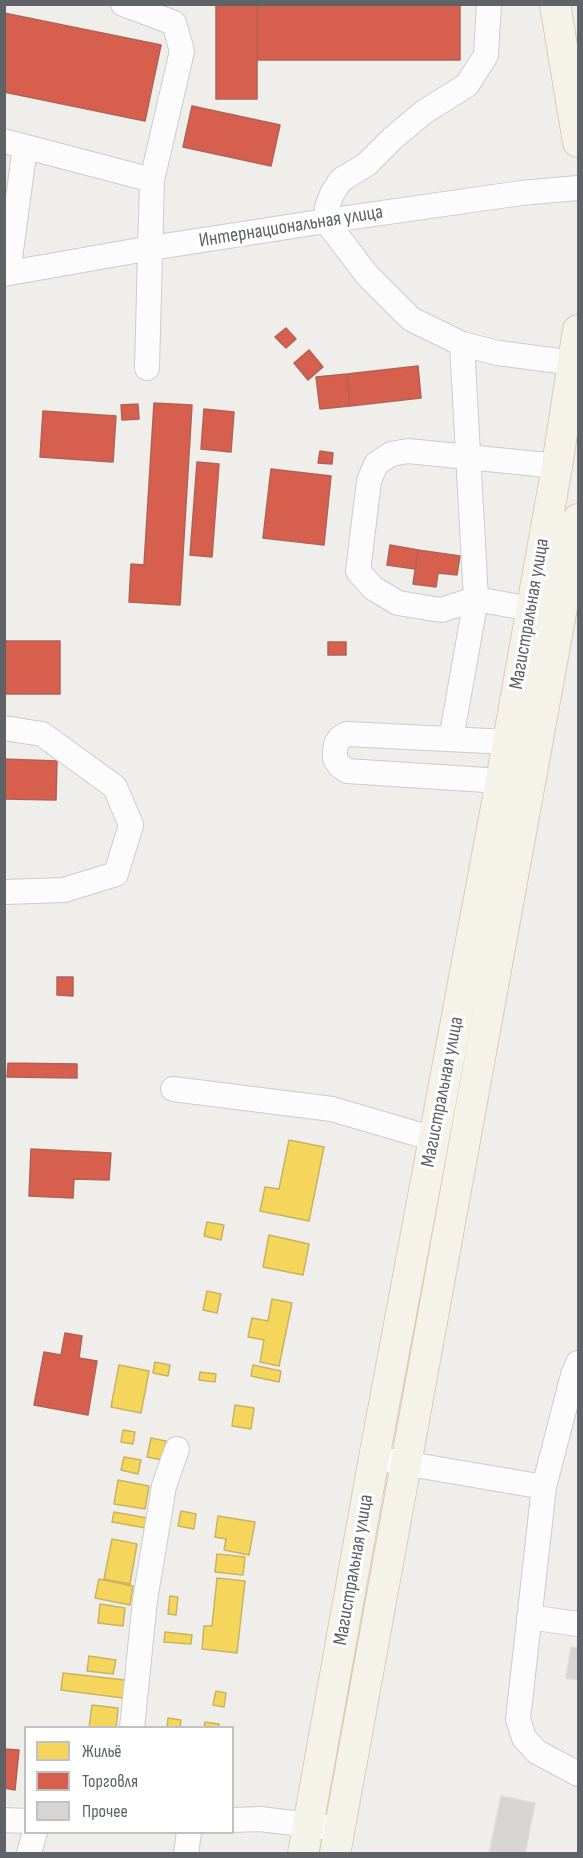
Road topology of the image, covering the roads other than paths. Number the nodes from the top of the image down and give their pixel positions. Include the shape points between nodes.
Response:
1 (123, 4) edge
2 (489, 4) edge
3 (555, 4) edge
4 (579, 142) edge
5 (15, 144) edge
6 (152, 180) junction
7 (579, 188) edge
8 (326, 221) junction
9 (151, 248) junction
10 (6, 273) edge
11 (579, 330) edge
12 (462, 344) junction
13 (574, 363) junction
14 (147, 368) dead end
15 (468, 457) junction
16 (557, 466) junction
17 (579, 519) edge
18 (476, 599) junction
19 (531, 609) junction
20 (4, 728) edge
21 (451, 739) junction
22 (508, 742) junction
23 (501, 781) junction
24 (4, 892) edge
25 (173, 1089) dead end
26 (434, 1140) junction
27 (577, 1372) edge
28 (177, 1449) dead end
29 (374, 1458) junction
30 (405, 1463) junction
31 (544, 1487) junction
32 (529, 1617) junction
33 (579, 1624) edge
34 (132, 1726) edge
35 (579, 1774) edge
36 (4, 1820) edge
37 (234, 1820) edge
38 (24, 1821) edge
39 (308, 1824) junction
40 (35, 1834) edge
41 (189, 1834) edge
42 (337, 1841) edge
43 (28, 1854) edge
44 (186, 1854) edge
45 (303, 1854) edge

1 - 6 street via 174,23 182,51
2 - 8 street via 486,55 467,85 424,112 367,164 341,180 327,207
3 - 4 main road
5 - 6 street
5 - 10 street
6 - 9 street
7 - 8 street, Интернациональная улица
8 - 9 street, Интернациональная улица
8 - 12 street via 367,275 411,319
9 - 10 street, Интернациональная улица
9 - 14 street
11 - 13 main road, Магистральная улица
12 - 13 street
12 - 15 street
13 - 16 main road, Магистральная улица
15 - 16 street
15 - 18 street
15 - 18 street via 408,451 391,454 376,464 369,481 358,571 373,588 398,603 441,609
16 - 19 main road, Магистральная улица
17 - 30 main road, Магистральная улица
18 - 19 street
18 - 21 street
19 - 22 main road, Магистральная улица
20 - 24 street via 42,734 115,787 131,825 116,874 64,890
21 - 22 street
21 - 23 street via 347,734 336,744 336,759 346,771
22 - 23 main road, Магистральная улица
23 - 26 main road, Магистральная улица
25 - 26 street via 332,1110
26 - 29 main road, Магистральная улица
27 - 31 street
28 - 34 street via 164,1486 145,1600
29 - 30 street
29 - 39 main road, Магистральная улица
30 - 31 street
30 - 42 main road, Магистральная улица
31 - 32 street
32 - 33 street
32 - 35 street via 518,1719 524,1738 537,1752
36 - 38 street
37 - 39 street
39 - 42 street
39 - 45 main road, Магистральная улица
40 - 43 street
41 - 44 street

